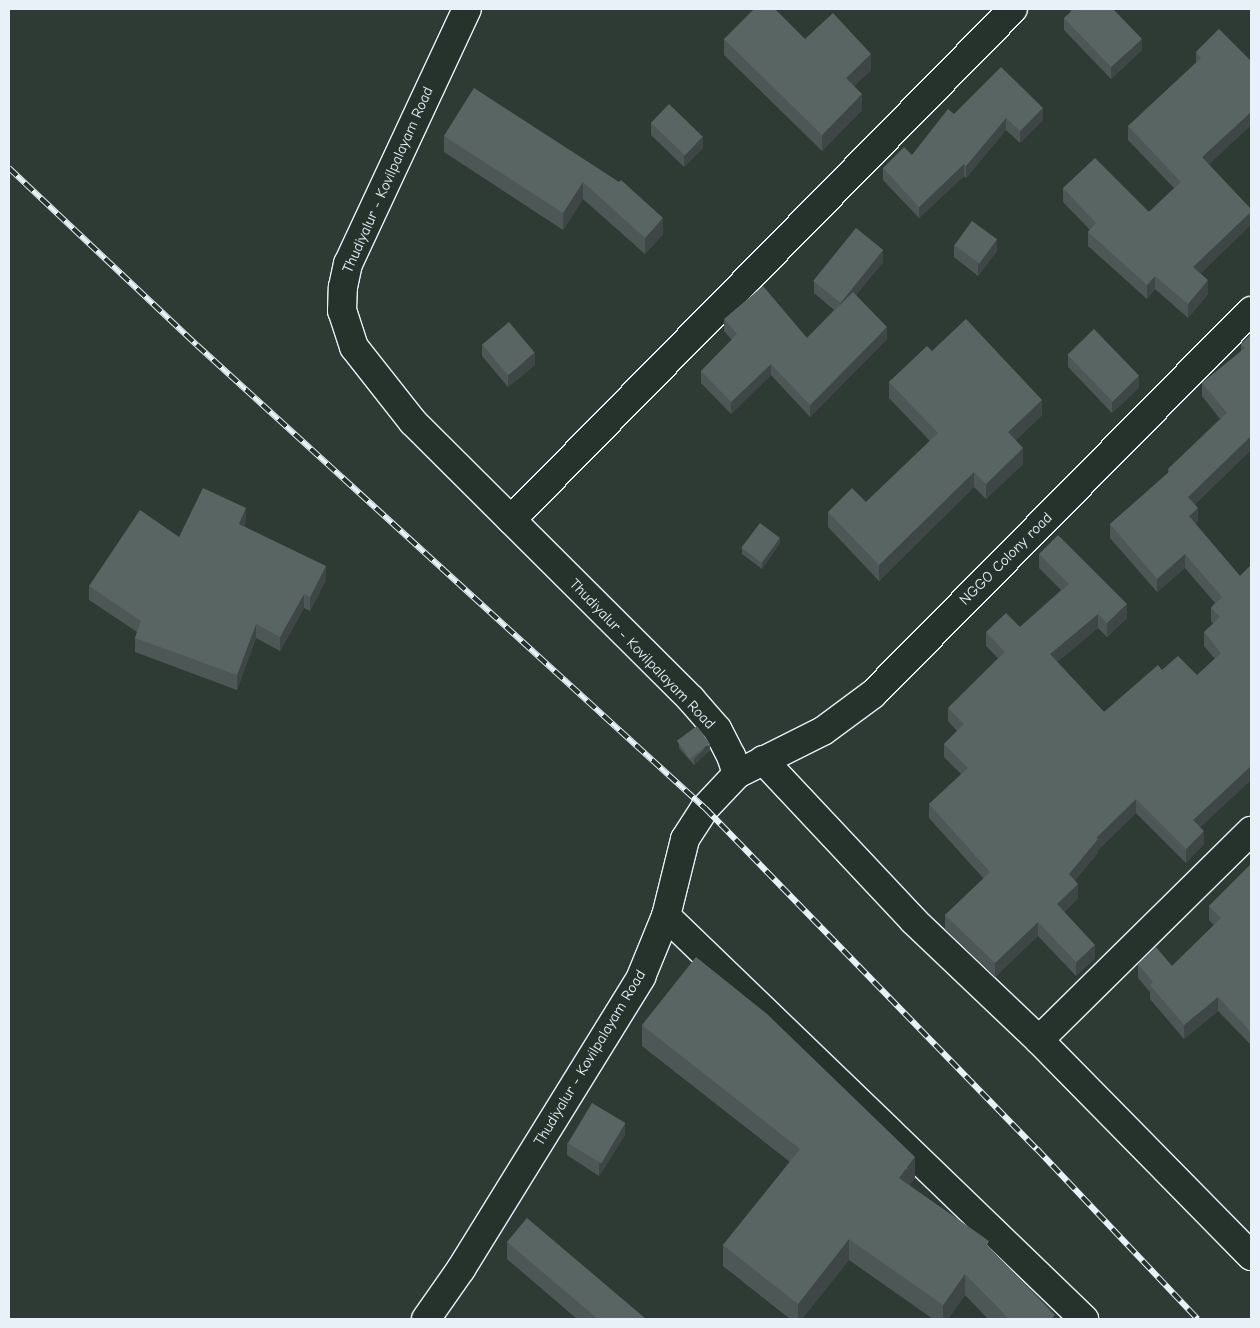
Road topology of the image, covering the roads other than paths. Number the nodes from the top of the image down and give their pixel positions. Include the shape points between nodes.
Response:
1 (467, 9) edge
2 (1013, 9) edge
3 (1251, 311) edge
4 (511, 520) junction
5 (763, 760) junction
6 (737, 774) junction
7 (1251, 831) edge
8 (666, 916) junction
9 (1038, 1040) junction
10 (1251, 1256) edge
11 (426, 1319) edge
12 (1084, 1319) edge

1 - 4 street, Thudiyalur - Kovilpalayam Road via 348,264 342,311 354,347 373,375 413,422
2 - 4 street
3 - 5 street, NGGO Colony road via 873,694 823,731
4 - 6 street, Thudiyalur - Kovilpalayam Road via 691,699 716,729 732,756
5 - 6 street, NGGO Colony road
5 - 9 street via 914,921
6 - 8 street, Thudiyalur - Kovilpalayam Road via 705,808 685,839
7 - 9 street
8 - 11 street, Thudiyalur - Kovilpalayam Road via 641,977 461,1269
8 - 12 street
9 - 10 street

